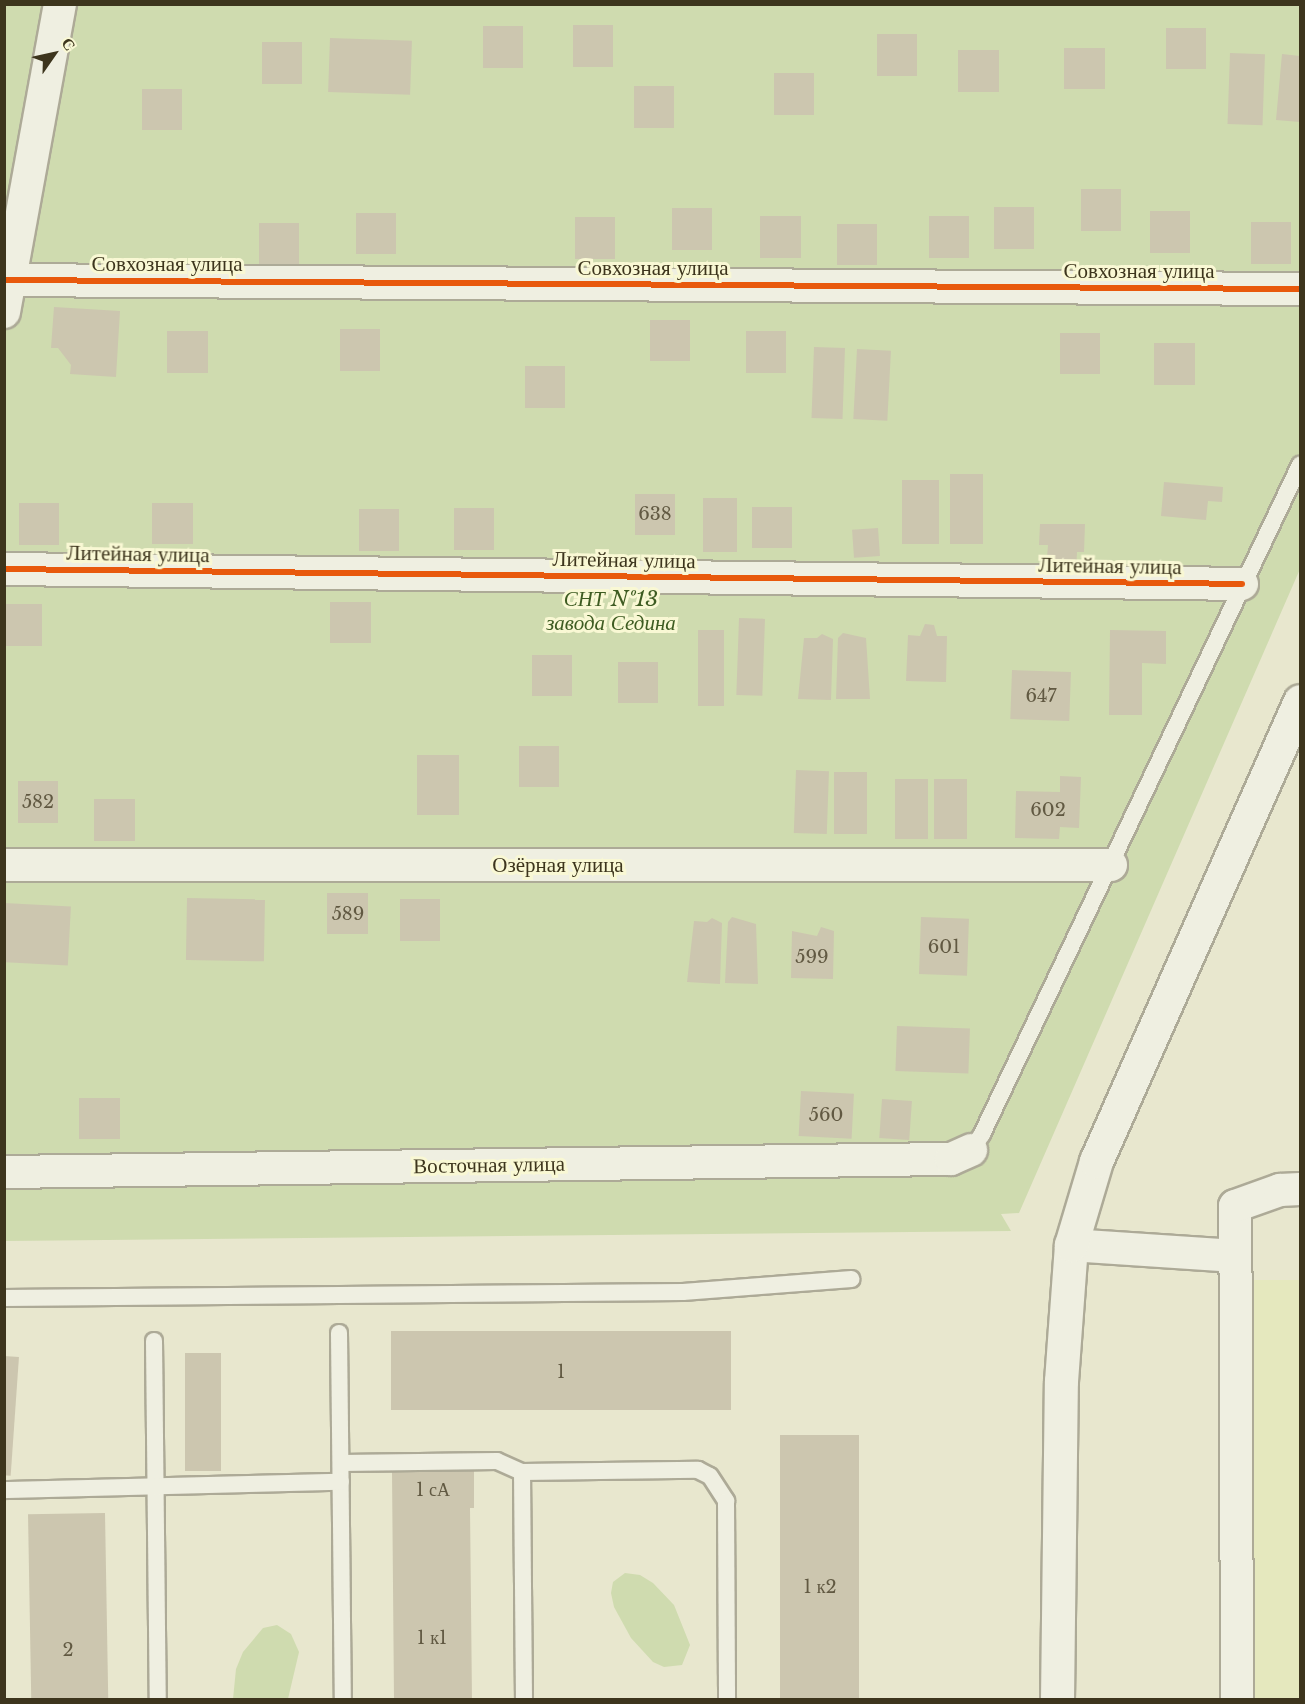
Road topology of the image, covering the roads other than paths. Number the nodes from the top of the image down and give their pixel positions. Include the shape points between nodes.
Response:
1 (60, 4) edge
2 (7, 280) edge
3 (1300, 289) edge
4 (4, 312) edge
5 (1300, 465) edge
6 (4, 569) edge
7 (1242, 584) junction
8 (1300, 701) edge
9 (4, 865) edge
10 (1111, 865) junction
11 (971, 1150) joint
12 (4, 1172) edge
13 (1300, 1190) edge
14 (1071, 1245) junction
15 (1235, 1256) junction
16 (852, 1279) dead end
17 (4, 1298) edge
18 (339, 1333) dead end
19 (154, 1341) dead end
20 (341, 1463) junction
21 (522, 1472) junction
22 (341, 1482) junction
23 (155, 1486) junction
24 (4, 1490) edge
25 (158, 1700) edge
26 (343, 1700) edge
27 (524, 1700) edge
28 (727, 1700) edge
29 (1057, 1700) edge
30 (1237, 1700) edge

1 - 2 street
2 - 3 street, Совхозная улица
2 - 4 street
5 - 7 lane
6 - 7 street, Литейная улица
7 - 10 lane
8 - 14 street via 1096,1161
9 - 10 street, Озёрная улица
10 - 11 lane
11 - 12 street, Восточная улица via 951,1159
13 - 15 street via 1280,1190 1234,1206
14 - 15 street
14 - 29 street via 1061,1381
15 - 30 street
16 - 17 lane via 683,1292
18 - 20 lane
19 - 23 lane
20 - 21 lane via 497,1461
20 - 22 lane
21 - 27 lane
21 - 28 lane via 698,1470 710,1476 726,1501
22 - 23 lane
22 - 26 lane
23 - 24 lane
23 - 25 lane

